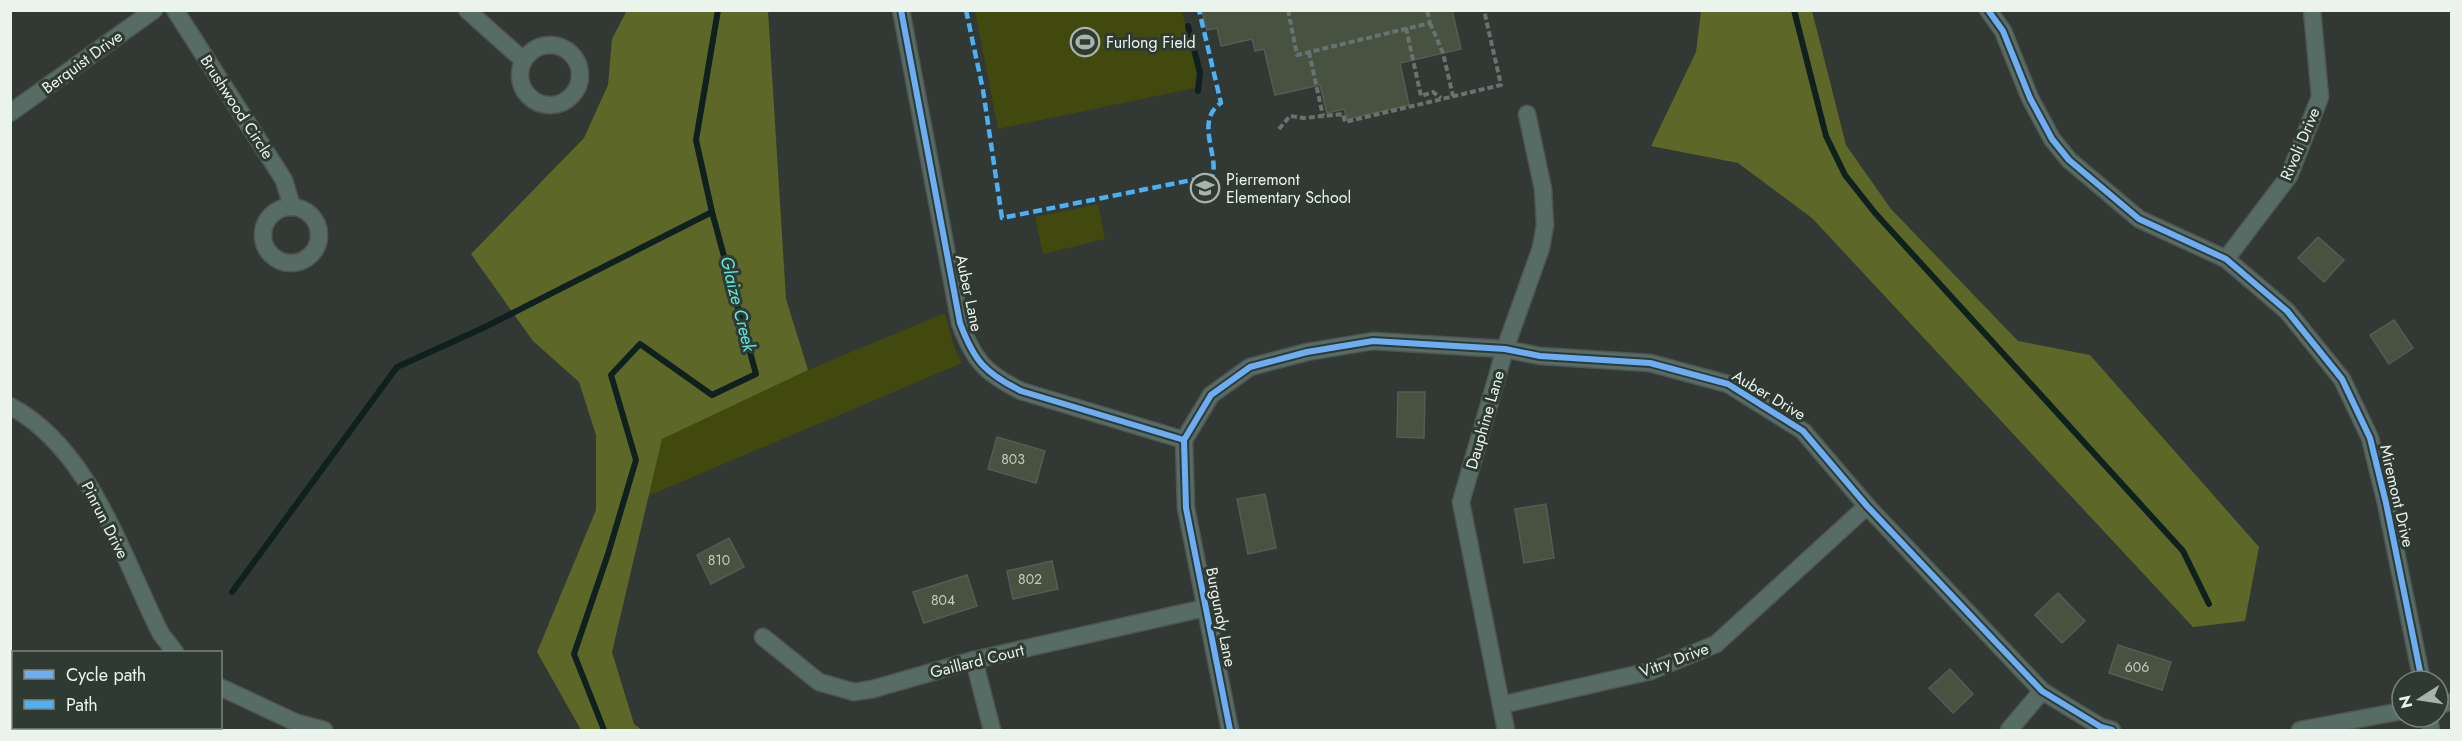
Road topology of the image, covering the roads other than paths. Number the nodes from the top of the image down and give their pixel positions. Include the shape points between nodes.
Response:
1 (154, 10) edge
2 (175, 10) edge
3 (467, 10) edge
4 (901, 10) edge
5 (1988, 10) edge
6 (2312, 10) edge
7 (523, 60) dead end
8 (10, 113) edge
9 (1527, 114) dead end
10 (292, 207) dead end
11 (2226, 259) junction
12 (1505, 349) junction
13 (10, 406) edge
14 (1184, 440) junction
15 (1867, 506) junction
16 (1205, 608) junction
17 (763, 637) dead end
18 (174, 651) edge
19 (974, 660) junction
20 (2419, 669) edge
21 (222, 688) edge
22 (2042, 691) junction
23 (1502, 705) junction
24 (2390, 713) edge
25 (294, 727) edge
26 (324, 730) edge
27 (992, 730) edge
28 (1230, 730) edge
29 (1506, 730) edge
30 (2010, 730) edge
31 (2112, 730) edge
32 (2300, 730) edge

1 - 8 street, Berquist Drive
2 - 10 street, Brushwood Circle via 284,180
3 - 7 street
4 - 14 street, Auber Lane via 960,323 974,354 996,378 1021,390
5 - 11 street, Miremont Drive via 2003,31 2030,98 2052,139 2069,160 2139,219
6 - 11 street, Rivoli Drive via 2320,97 2289,176
9 - 12 street, Dauphine Lane via 1543,189 1545,225 1541,248
11 - 20 street, Miremont Drive via 2287,311 2342,379 2370,438
12 - 14 street, Auber Drive via 1373,341 1250,367 1211,395
12 - 15 street, Auber Drive via 1540,356 1650,363 1728,384 1803,430
12 - 23 street, Dauphine Lane via 1461,502
13 - 18 street, Pinrun Drive via 50,435 79,469 161,634
14 - 16 street, Burgundy Lane via 1186,508
15 - 22 street, Auber Drive
15 - 23 street, Vitry Drive via 1716,644 1651,671
16 - 19 street, Gaillard Court
16 - 28 street, Burgundy Lane
17 - 19 street, Gaillard Court via 819,682 854,692
19 - 27 street
21 - 25 street
22 - 30 street
22 - 31 street, Auber Drive
23 - 29 street, Dauphine Lane
24 - 32 street
25 - 26 street

